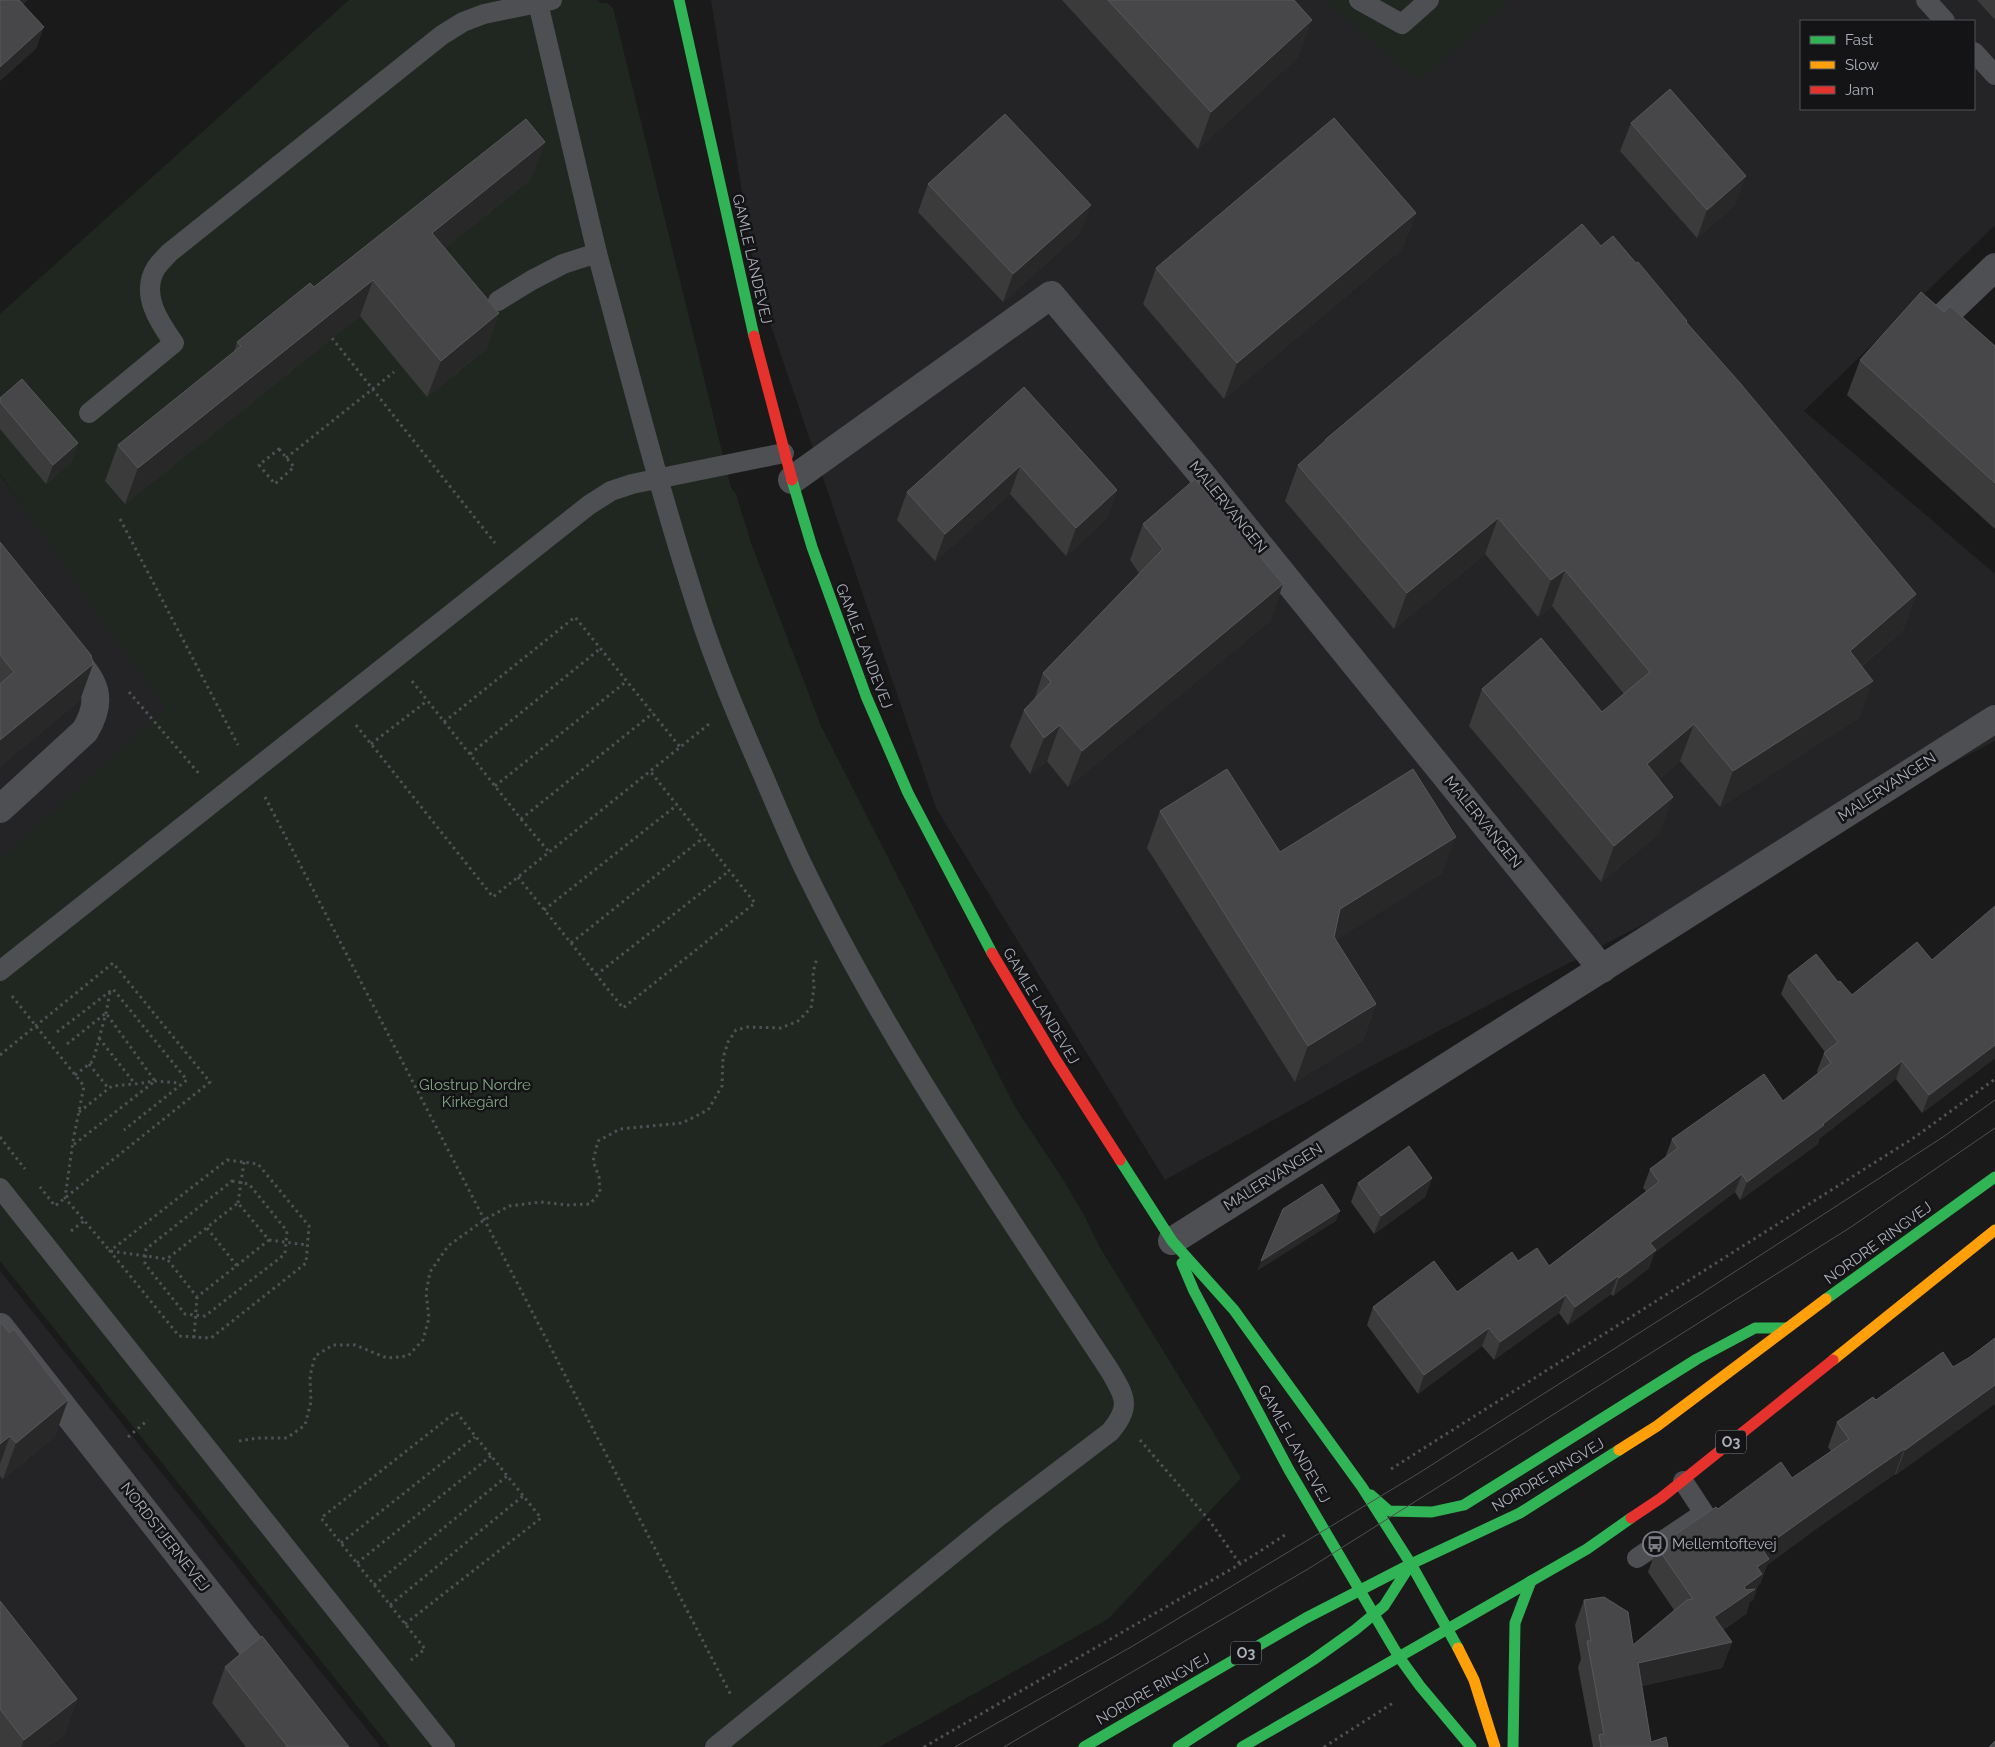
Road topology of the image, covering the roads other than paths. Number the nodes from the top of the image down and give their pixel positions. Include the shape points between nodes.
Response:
1 (679, 0) edge
2 (1359, 0) edge
3 (1429, 0) edge
4 (1926, 0) edge
5 (545, 2) edge
6 (1944, 20) edge
7 (1975, 53) edge
8 (1995, 75) edge
9 (597, 253) junction
10 (1995, 267) edge
11 (498, 301) dead end
12 (1944, 316) edge
13 (88, 413) dead end
14 (784, 453) junction
15 (658, 479) junction
16 (792, 480) junction
17 (54, 632) edge
18 (1995, 719) edge
19 (0, 809) edge
20 (1602, 969) junction
21 (3, 980) edge
22 (1995, 1177) edge
23 (0, 1188) edge
24 (1995, 1230) edge
25 (1172, 1241) junction
26 (0, 1327) edge
27 (1786, 1328) junction
28 (1683, 1481) junction
29 (1362, 1487) junction
30 (1637, 1558) dead end
31 (1411, 1564) junction
32 (1532, 1581) junction
33 (1360, 1590) junction
34 (1374, 1614) junction
35 (1449, 1629) junction
36 (1399, 1657) junction
37 (287, 1692) edge
38 (445, 1747) edge
39 (715, 1747) edge
40 (1084, 1747) edge
41 (1178, 1747) edge
42 (1242, 1747) edge
43 (1472, 1747) edge
44 (1495, 1747) edge
45 (1513, 1747) edge

1 - 14 main road, GAMLE LANDEVEJ via 760,362
2 - 3 lane via 1402,24
4 - 6 lane
5 - 9 lane
5 - 13 lane via 484,14 442,35 169,253 156,268 150,287 152,306 174,343
7 - 8 lane
9 - 11 lane via 563,264
9 - 15 lane
10 - 12 street
14 - 15 lane
14 - 16 main road, GAMLE LANDEVEJ
15 - 21 lane via 611,491 589,505 220,797
15 - 39 lane via 698,609 733,705 800,859 898,1043 1122,1391 1124,1407 1120,1420 1110,1432 998,1517
16 - 20 street, MALERVANGEN via 1051,295 1199,471
16 - 25 main road, GAMLE LANDEVEJ via 838,625 908,793 982,936 1056,1060
17 - 19 street via 94,686 97,702 94,716 86,731
18 - 20 street, MALERVANGEN
20 - 25 street, MALERVANGEN
22 - 27 main road, NORDRE RINGVEJ / O3
23 - 38 lane
24 - 28 main road, O3
25 - 29 main road, GAMLE LANDEVEJ via 1234,1310
25 - 33 main road, GAMLE LANDEVEJ via 1198,1300 1289,1470
26 - 37 street, NORDSTJERNEVEJ
27 - 29 main road via 1755,1328 1697,1359 1464,1505 1432,1512 1388,1511
27 - 31 main road, NORDRE RINGVEJ / O3 via 1657,1426 1520,1513
28 - 30 lane via 1704,1513
28 - 32 main road, O3 via 1587,1549
29 - 31 main road, GAMLE LANDEVEJ
31 - 33 main road, NORDRE RINGVEJ / O3
31 - 34 main road via 1384,1606
31 - 35 main road
32 - 35 main road, O3
32 - 45 main road via 1515,1624
33 - 34 main road, GAMLE LANDEVEJ
33 - 40 main road, NORDRE RINGVEJ / O3
34 - 36 main road, GAMLE LANDEVEJ
34 - 41 main road via 1313,1660
35 - 36 main road, O3
35 - 44 main road via 1474,1680
36 - 42 main road, O3
36 - 43 main road

